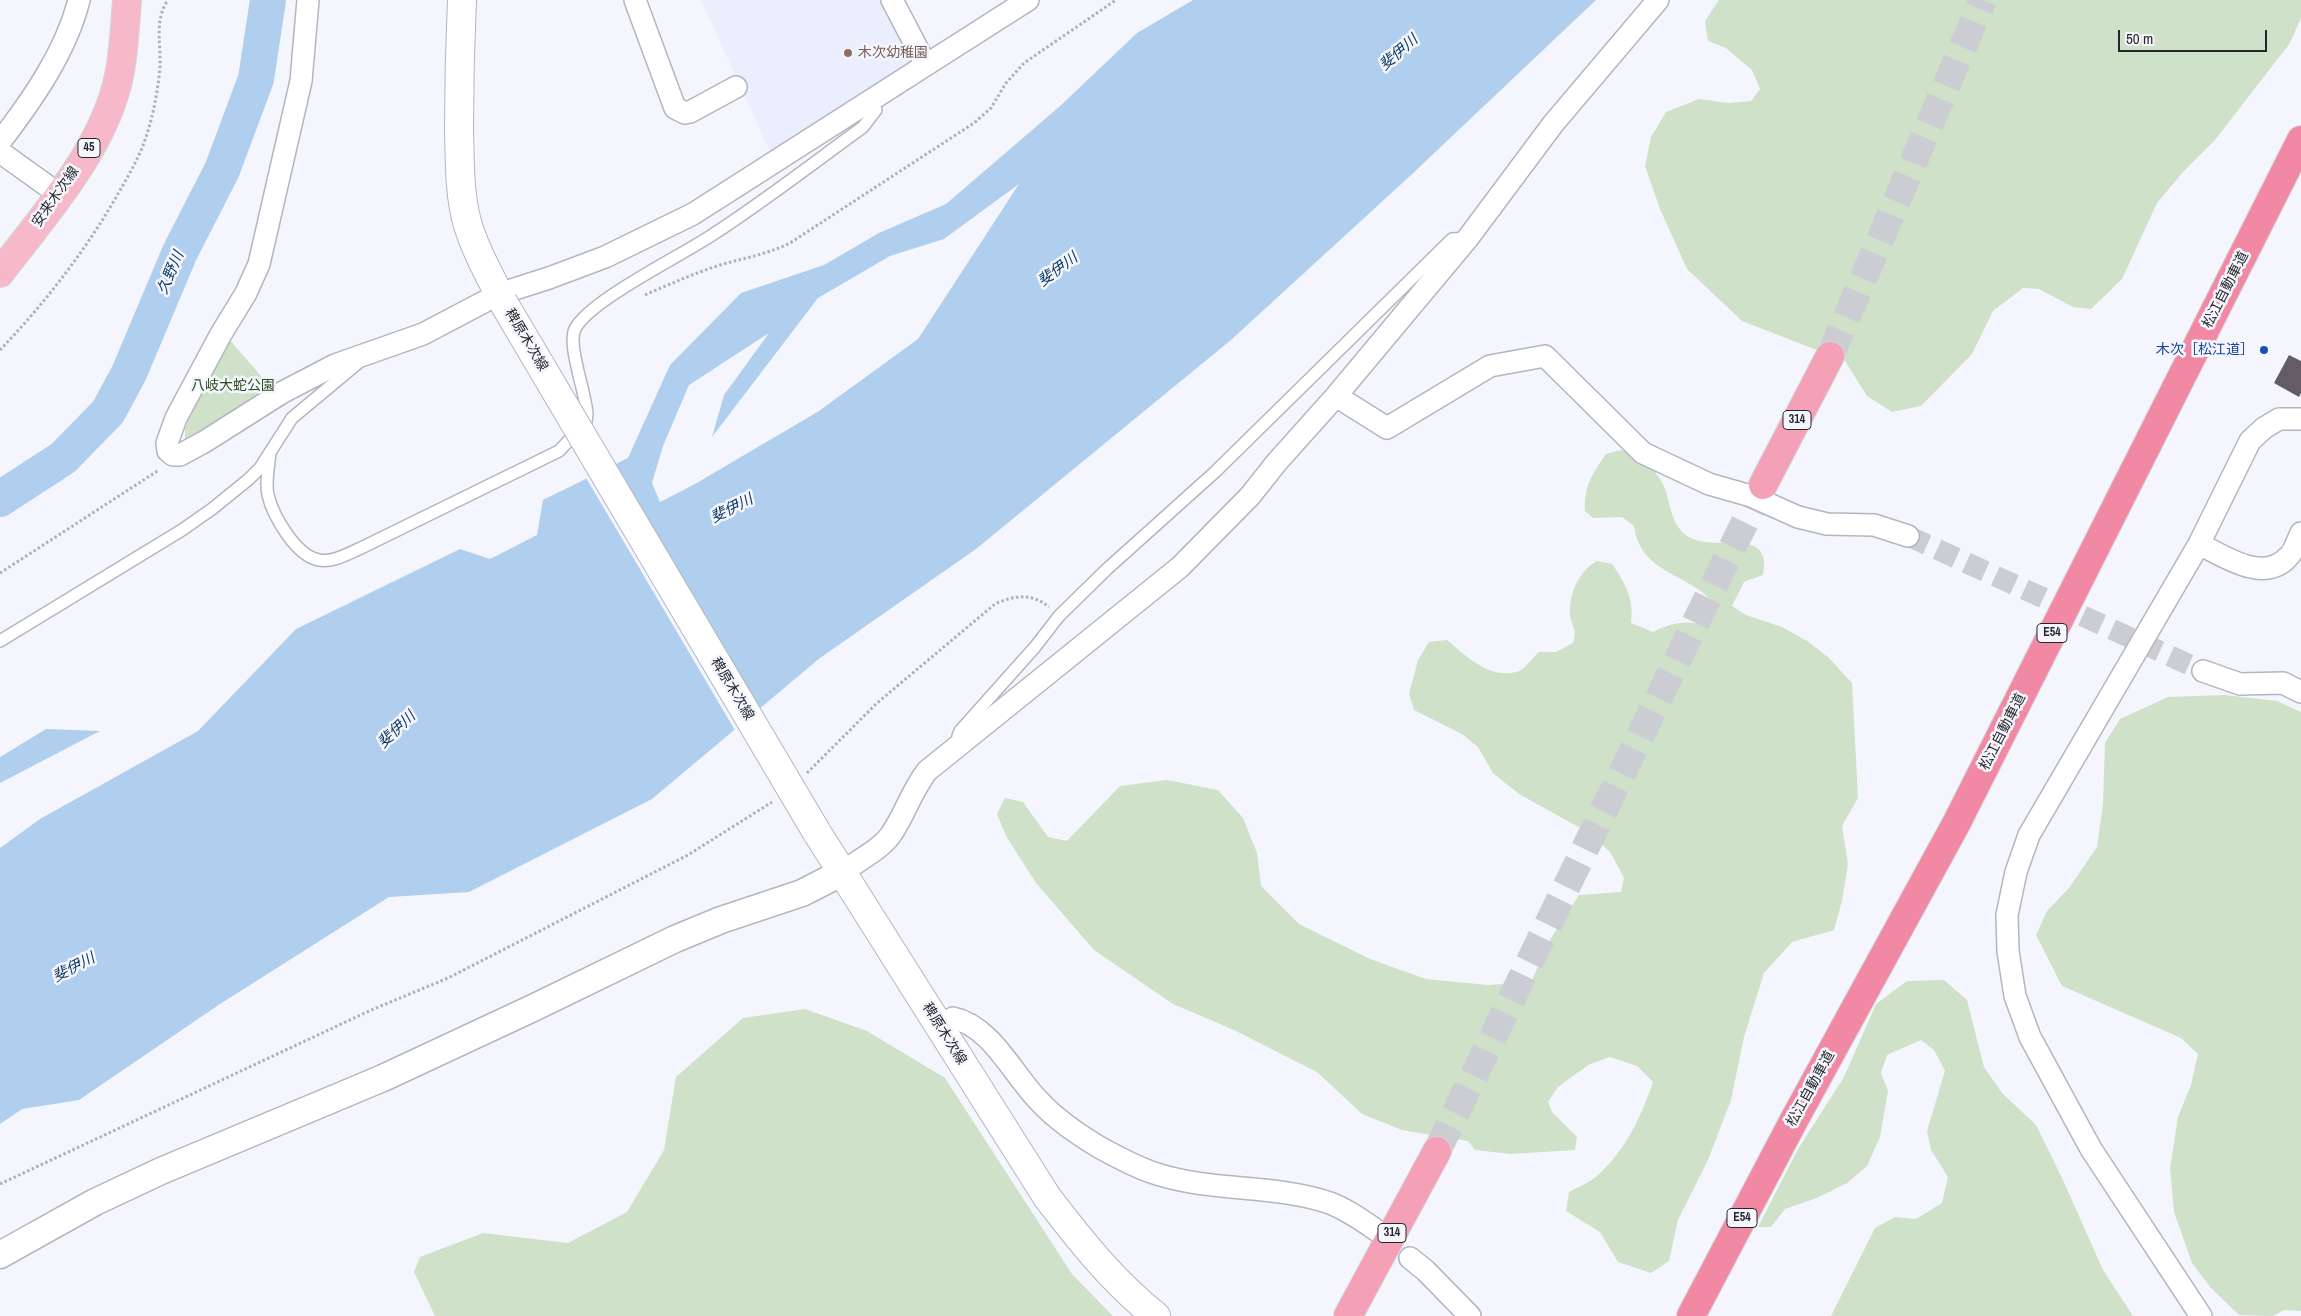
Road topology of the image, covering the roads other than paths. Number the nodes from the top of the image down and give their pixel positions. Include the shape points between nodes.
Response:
1 (79, 0) edge
2 (127, 0) edge
3 (308, 0) edge
4 (462, 0) edge
5 (635, 0) edge
6 (892, 0) edge
7 (1028, 0) edge
8 (1658, 0) edge
9 (926, 66) junction
10 (736, 87) dead end
11 (872, 101) junction
12 (2301, 140) edge
13 (0, 142) edge
14 (0, 152) edge
15 (60, 195) junction
16 (1468, 238) junction
17 (0, 273) edge
18 (501, 298) junction
19 (369, 354) junction
20 (1830, 356) tunnel mouth
21 (1336, 396) junction
22 (2301, 419) edge
23 (270, 452) junction
24 (1763, 485) tunnel mouth
25 (2301, 534) edge
26 (1908, 536) tunnel mouth
27 (2199, 544) junction
28 (0, 641) edge
29 (2204, 671) tunnel mouth
30 (2301, 692) edge
31 (958, 745) junction
32 (843, 872) junction
33 (938, 1025) junction
34 (1437, 1151) tunnel mouth
35 (1379, 1232) dead end
36 (0, 1255) edge
37 (1410, 1258) dead end
38 (1156, 1316) edge
39 (1348, 1316) edge
40 (1470, 1316) edge
41 (1690, 1316) edge
42 (2201, 1316) edge

1 - 13 street via 56,58
2 - 15 main road, 安来木次線 / 45 via 118,77 105,117
3 - 19 street via 301,81 259,264 176,418 167,448 170,453 180,455 283,392 335,365
4 - 18 main road, 稗原木次線 via 460,174 467,221
5 - 10 street via 676,108 690,112
6 - 9 street
7 - 9 street
8 - 16 street via 1553,124
9 - 11 street
11 - 18 street via 693,214 604,258
11 - 23 lane via 876,110 863,127 708,238 620,290 579,324 574,330 573,346 586,422 559,451 359,549 327,561 300,551 276,512 268,494
12 - 41 highway, 松江自動車道 / E54 via 1956,824
14 - 15 street
15 - 17 main road, 安来木次線 / 45
16 - 21 street
16 - 31 lane via 1452,239 1215,472 1059,616 960,731
18 - 19 street via 423,334
18 - 32 main road, 稗原木次線, bridge via 816,832
19 - 23 lane via 292,418
20 - 24 highway, 314
21 - 26 street via 1387,428 1490,366 1545,356 1643,453 1709,484 1751,496 1798,517 1827,524 1874,525
21 - 31 street via 1250,496 1180,568
22 - 27 street via 2279,419 2250,441
23 - 28 lane via 249,479 182,530
25 - 27 street via 2289,557 2275,567 2255,569
27 - 42 street via 2033,828 2016,872 2007,915 2008,951 2015,996 2030,1037 2091,1149
29 - 30 street via 2240,684 2283,683
31 - 32 street via 918,782 886,840
32 - 33 main road, 稗原木次線
32 - 36 street via 802,893 676,939 383,1078 152,1175 95,1202
33 - 35 street via 953,1018 972,1024 986,1036 1029,1091 1054,1115 1098,1146 1132,1164 1188,1181 1289,1194 1330,1204
33 - 38 main road, 稗原木次線 via 1047,1197 1111,1275
34 - 39 highway, 314
37 - 40 street

